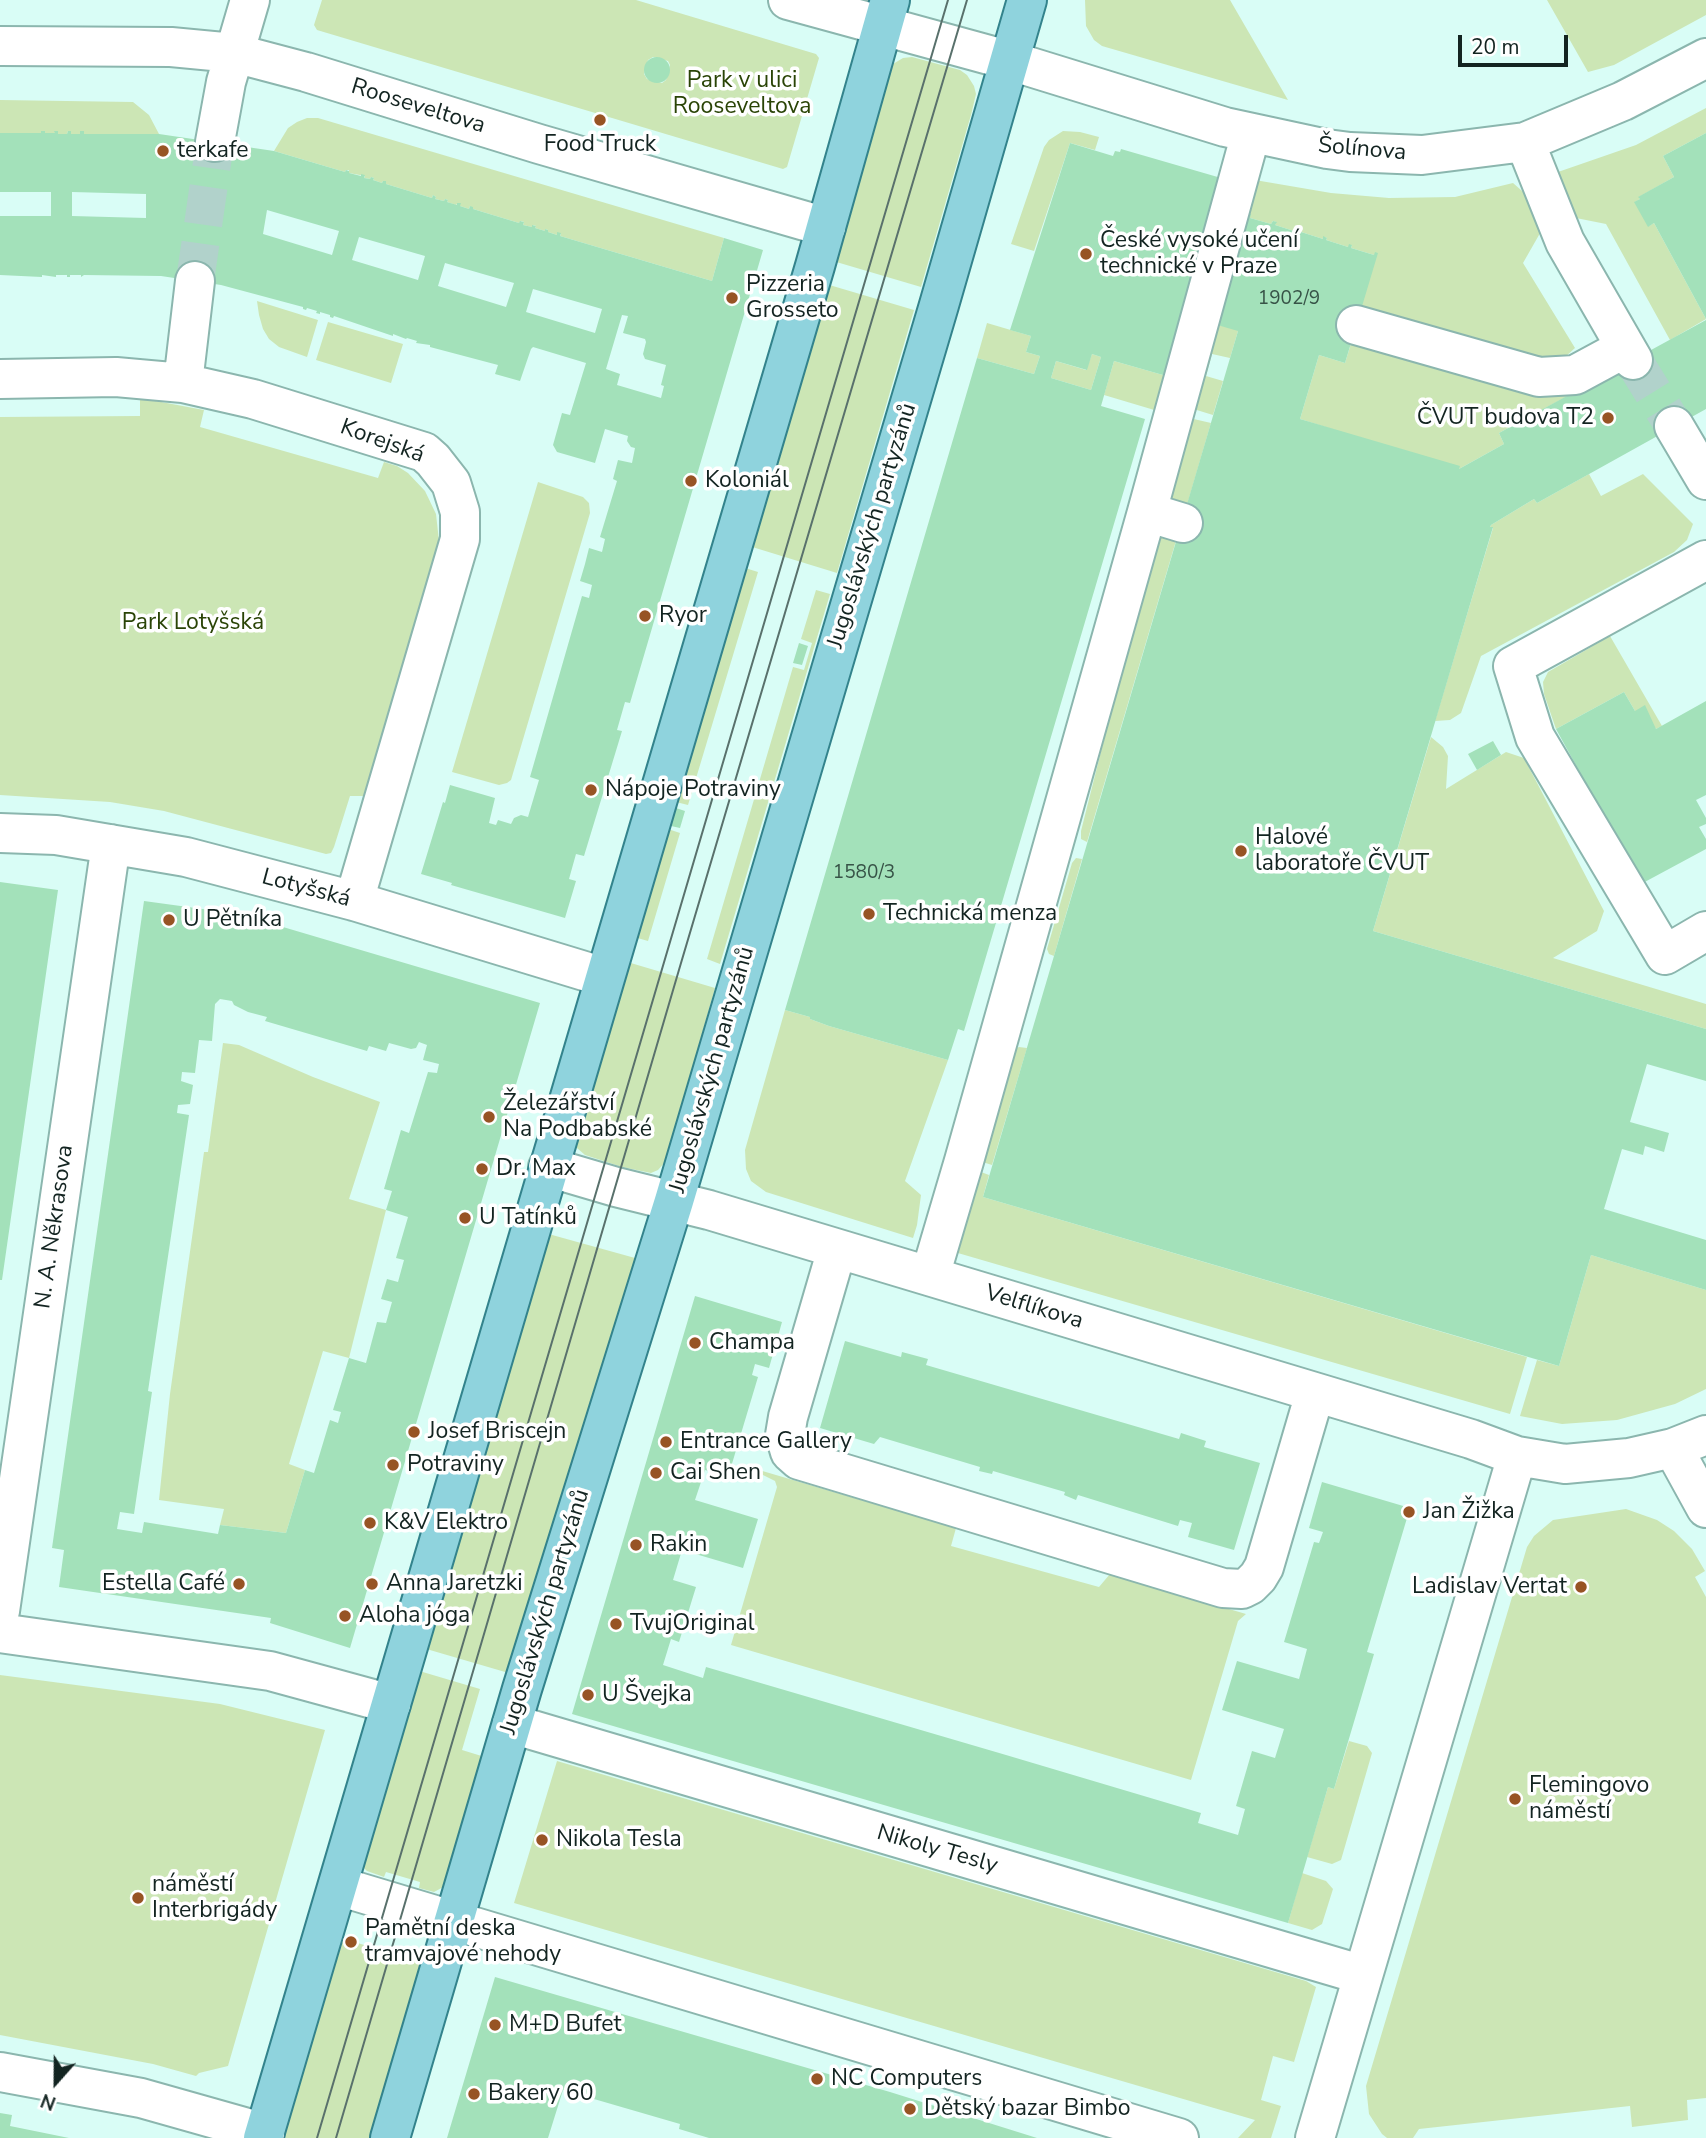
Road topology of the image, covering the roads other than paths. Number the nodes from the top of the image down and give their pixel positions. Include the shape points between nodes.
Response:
1 (250, 0) edge
2 (788, 0) edge
3 (1027, 0) edge
4 (886, 13) edge
5 (0, 46) edge
6 (234, 53) junction
7 (1706, 58) edge
8 (1011, 61) junction
9 (1251, 133) junction
10 (215, 142) tunnel mouth
11 (1525, 142) junction
12 (827, 227) junction
13 (195, 282) tunnel mouth
14 (1356, 325) dead end
15 (0, 379) edge
16 (183, 383) junction
17 (1674, 426) tunnel mouth
18 (1706, 481) edge
19 (1706, 560) edge
20 (0, 833) edge
21 (111, 844) junction
22 (354, 901) junction
23 (1706, 931) edge
24 (604, 977) junction
25 (548, 1167) junction
26 (674, 1201) junction
27 (837, 1249) junction
28 (930, 1276) junction
29 (1315, 1393) junction
30 (1690, 1442) edge
31 (1517, 1456) junction
32 (1706, 1508) edge
33 (0, 1611) edge
34 (0, 1633) edge
35 (391, 1704) junction
36 (512, 1724) junction
37 (338, 1886) junction
38 (453, 1922) junction
39 (1363, 1975) junction
40 (0, 2072) edge
41 (264, 2136) edge
42 (390, 2138) edge
43 (1179, 2138) edge
44 (1315, 2138) edge

1 - 6 street
2 - 4 street via 845,17
3 - 8 main road, Jugoslávských partyzánů
4 - 8 street, Šolínova
4 - 12 main road
5 - 6 street, Rooseveltova via 171,47
6 - 10 street
6 - 12 street, Rooseveltova
7 - 11 street, Šolínova via 1623,101
8 - 9 street, Šolínova
8 - 26 main road, Jugoslávských partyzánů
9 - 11 street, Šolínova via 1350,152 1422,155
9 - 28 street via 1165,518
11 - 14 street via 1565,242 1629,354 1575,375 1539,377
12 - 24 main road
13 - 16 street
15 - 16 street, Korejská via 116,377
16 - 22 street, Korejská via 424,452 452,483 460,512 460,540
17 - 18 street
19 - 23 street via 1513,666 1535,737 1665,955
20 - 21 street, Lotyšská
21 - 22 street, Lotyšská via 186,857
21 - 33 street, N. A. Někrasova
22 - 24 street, Lotyšská
24 - 25 main road
25 - 26 street, Velflíkova
25 - 35 main road
26 - 27 street, Velflíkova
26 - 36 main road, Jugoslávských partyzánů
27 - 28 street, Velflíkova
27 - 29 street via 788,1417 785,1435 790,1452 799,1460 1223,1588 1250,1585 1264,1567
28 - 29 street, Velflíkova
29 - 31 street, Velflíkova
30 - 31 street via 1594,1462 1565,1464
30 - 32 street
31 - 39 street
34 - 35 street via 270,1671
35 - 37 main road
36 - 38 main road, Jugoslávských partyzánů
36 - 39 street, Nikoly Tesly
37 - 38 street
37 - 41 main road
38 - 42 main road, Jugoslávských partyzánů
38 - 43 street
39 - 44 street
40 - 41 street via 141,2098

